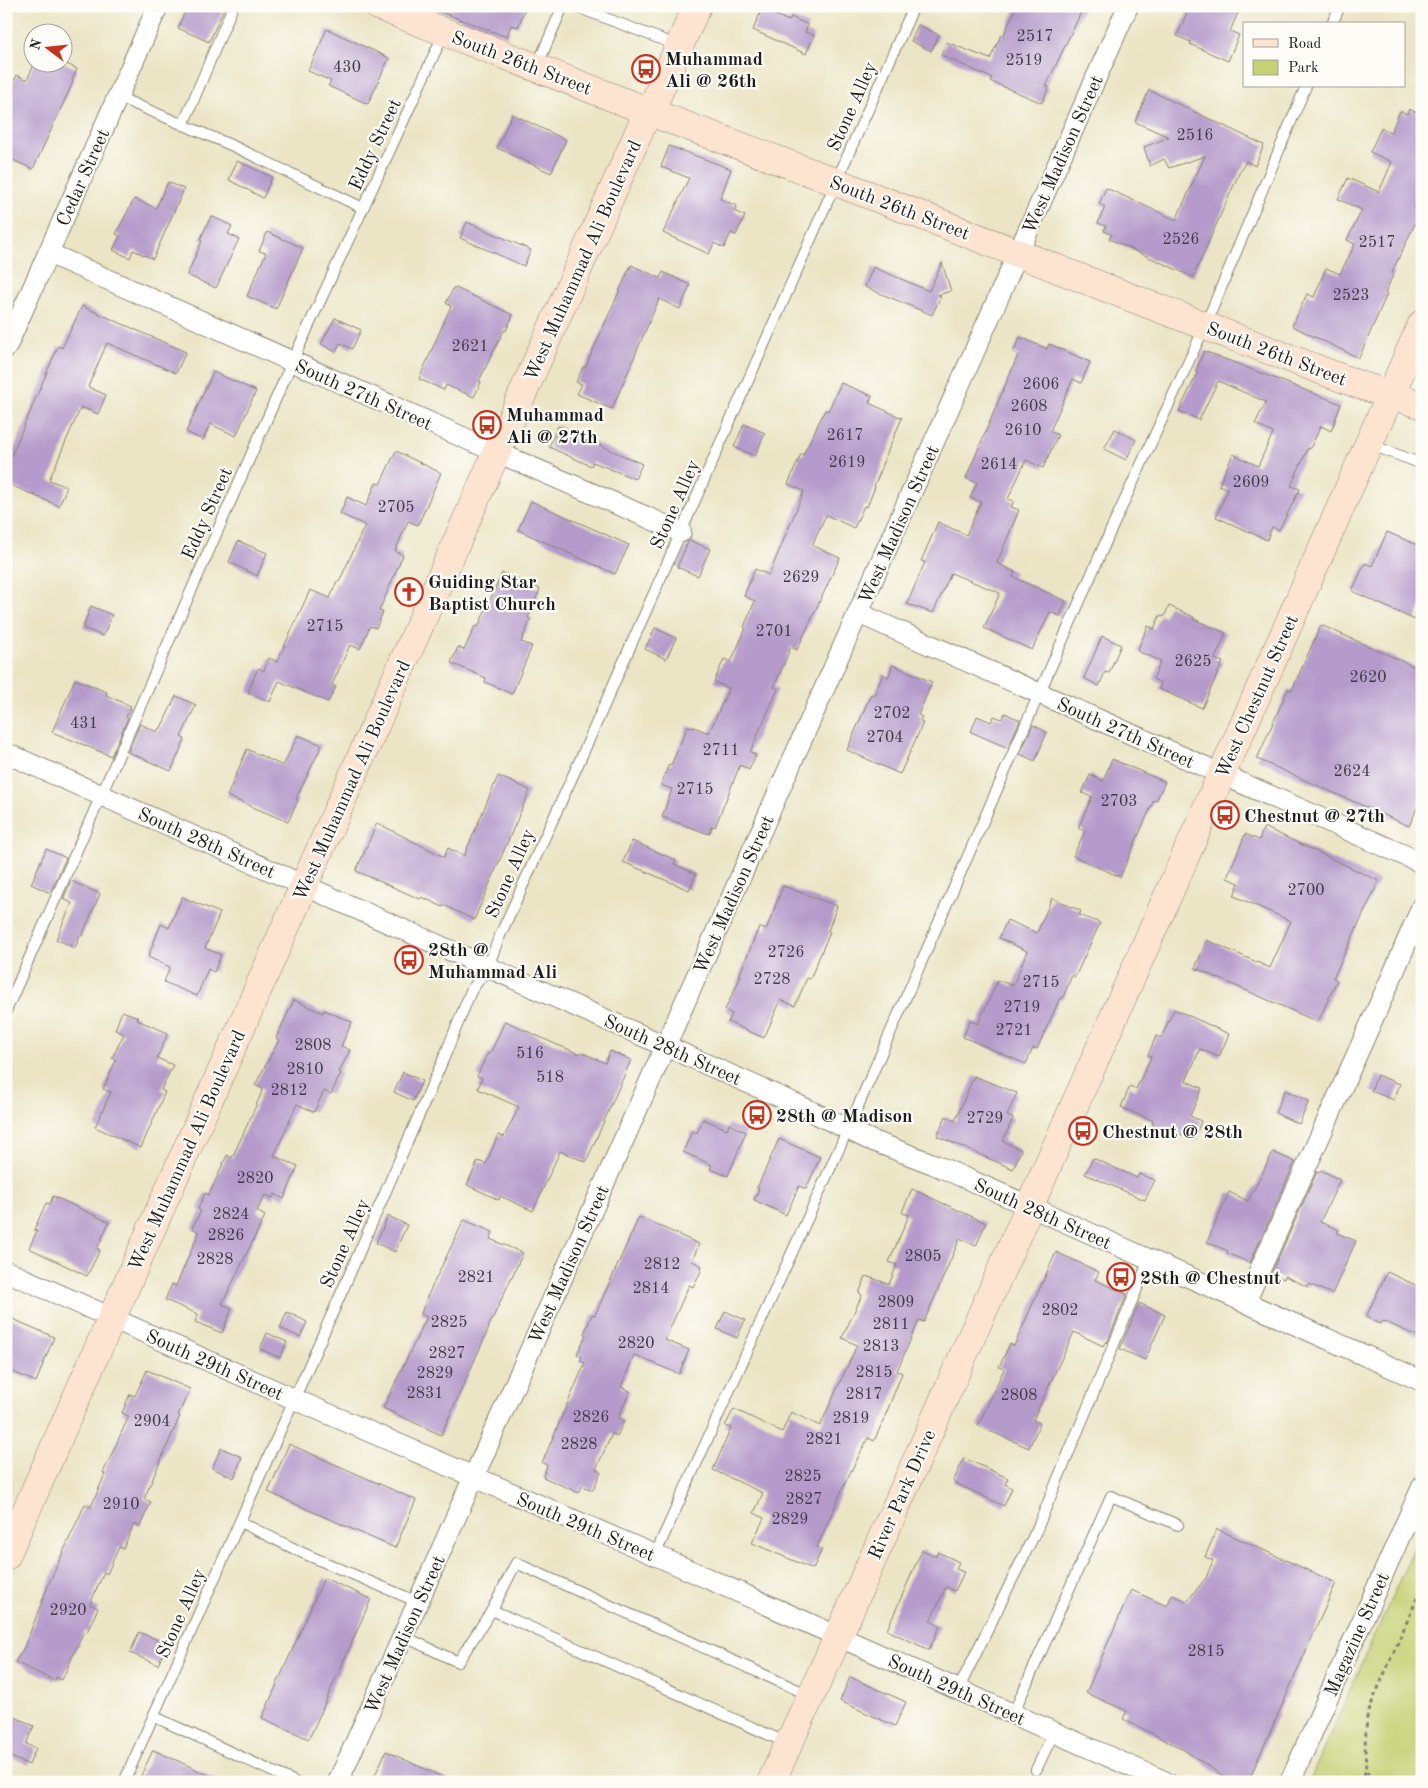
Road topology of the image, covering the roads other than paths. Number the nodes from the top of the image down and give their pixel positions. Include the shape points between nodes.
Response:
1 (158, 6) edge
2 (234, 6) edge
3 (564, 6) edge
4 (574, 6) edge
5 (698, 6) edge
6 (914, 6) edge
7 (1128, 6) edge
8 (1340, 6) edge
9 (395, 9) edge
10 (1333, 22) edge
11 (445, 32) junction
12 (680, 47) junction
13 (536, 67) junction
14 (1305, 88) edge
15 (118, 97) junction
16 (650, 112) junction
17 (182, 124) junction
18 (836, 182) junction
19 (364, 208) junction
20 (1018, 253) junction
21 (48, 254) junction
22 (1422, 324) edge
23 (1205, 326) junction
24 (6, 348) edge
25 (292, 362) junction
26 (1391, 395) junction
27 (1422, 405) edge
28 (1368, 444) junction
29 (497, 452) junction
30 (1422, 464) edge
31 (681, 532) junction
32 (858, 613) junction
33 (1039, 694) junction
34 (6, 753) edge
35 (1221, 775) junction
36 (101, 796) junction
37 (1422, 863) edge
38 (304, 886) junction
39 (1422, 906) edge
40 (488, 967) junction
41 (6, 1011) edge
42 (665, 1046) junction
43 (848, 1129) junction
44 (1029, 1206) junction
45 (1149, 1260) junction
46 (6, 1271) edge
47 (1245, 1303) junction
48 (111, 1318) junction
49 (1422, 1381) edge
50 (294, 1399) junction
51 (473, 1477) junction
52 (1422, 1487) edge
53 (240, 1522) junction
54 (1178, 1525) dead end
55 (655, 1555) junction
56 (6, 1556) edge
57 (418, 1602) junction
58 (492, 1610) junction
59 (403, 1636) junction
60 (838, 1636) junction
61 (958, 1690) junction
62 (810, 1696) junction
63 (1013, 1714) junction
64 (153, 1716) junction
65 (1054, 1732) junction
66 (789, 1744) junction
67 (1036, 1770) dead end
68 (124, 1782) edge
69 (295, 1782) edge
70 (338, 1782) edge
71 (772, 1782) edge
72 (1166, 1782) edge
73 (1290, 1782) edge

1 - 15 street, Cedar Street
2 - 17 lane
3 - 13 lane
4 - 12 lane
5 - 12 main road, West Muhammad Ali Boulevard
6 - 18 lane, Stone Alley
7 - 20 street, West Madison Street
8 - 10 lane
9 - 11 main road, South 26th Street
11 - 13 main road, South 26th Street
11 - 19 lane, Eddy Street
12 - 16 main road, West Muhammad Ali Boulevard
13 - 16 main road, South 26th Street
14 - 23 lane
15 - 17 lane
15 - 21 street, Cedar Street
16 - 18 main road, South 26th Street
16 - 29 main road, West Muhammad Ali Boulevard
17 - 19 lane
18 - 20 main road, South 26th Street
18 - 31 lane, Stone Alley
19 - 25 lane, Eddy Street
20 - 23 main road, South 26th Street
20 - 32 street, West Madison Street
21 - 24 street, Cedar Street
21 - 25 street, South 27th Street
22 - 26 main road, West Chestnut Street
23 - 26 main road, South 26th Street
23 - 33 lane
25 - 29 street, South 27th Street
25 - 36 lane, Eddy Street
26 - 27 main road, South 26th Street
26 - 28 main road, West Chestnut Street
28 - 30 lane
28 - 35 main road, West Chestnut Street
29 - 31 street, South 27th Street
29 - 38 main road, West Muhammad Ali Boulevard
31 - 40 lane, Stone Alley
32 - 33 street, South 27th Street
32 - 42 street, West Madison Street
33 - 35 street, South 27th Street
33 - 43 lane
34 - 36 street, South 28th Street
35 - 37 street, South 27th Street
35 - 44 main road, West Chestnut Street
36 - 38 street, South 28th Street
36 - 41 lane, Eddy Street
38 - 40 street, South 28th Street
38 - 48 main road, West Muhammad Ali Boulevard
39 - 47 street
40 - 42 street, South 28th Street
40 - 50 lane, Stone Alley via 471,991
42 - 43 street, South 28th Street
42 - 51 street, West Madison Street
43 - 44 street, South 28th Street
43 - 55 lane
44 - 45 street, South 28th Street
44 - 60 main road, River Park Drive
45 - 47 street, South 28th Street
45 - 61 lane via 1037,1529
46 - 48 street, South 29th Street
47 - 49 street, South 28th Street
48 - 50 street, South 29th Street
48 - 56 main road, West Muhammad Ali Boulevard
50 - 51 street, South 29th Street
50 - 53 lane, Stone Alley
51 - 55 street, South 29th Street
51 - 57 street, West Madison Street
52 - 73 street, Magazine Street
53 - 57 lane via 305,1554
53 - 64 lane, Stone Alley
54 - 63 lane via 1111,1496
55 - 60 street, South 29th Street
57 - 59 street, West Madison Street
58 - 59 lane via 458,1662
58 - 62 lane via 516,1563
58 - 66 lane
59 - 70 street, West Madison Street
60 - 61 street, South 29th Street
60 - 62 main road, River Park Drive
61 - 63 street, South 29th Street
62 - 66 main road, River Park Drive
63 - 65 street, South 29th Street
64 - 68 lane, Stone Alley
64 - 69 lane
65 - 67 lane
65 - 72 street, South 29th Street
66 - 71 main road, River Park Drive

